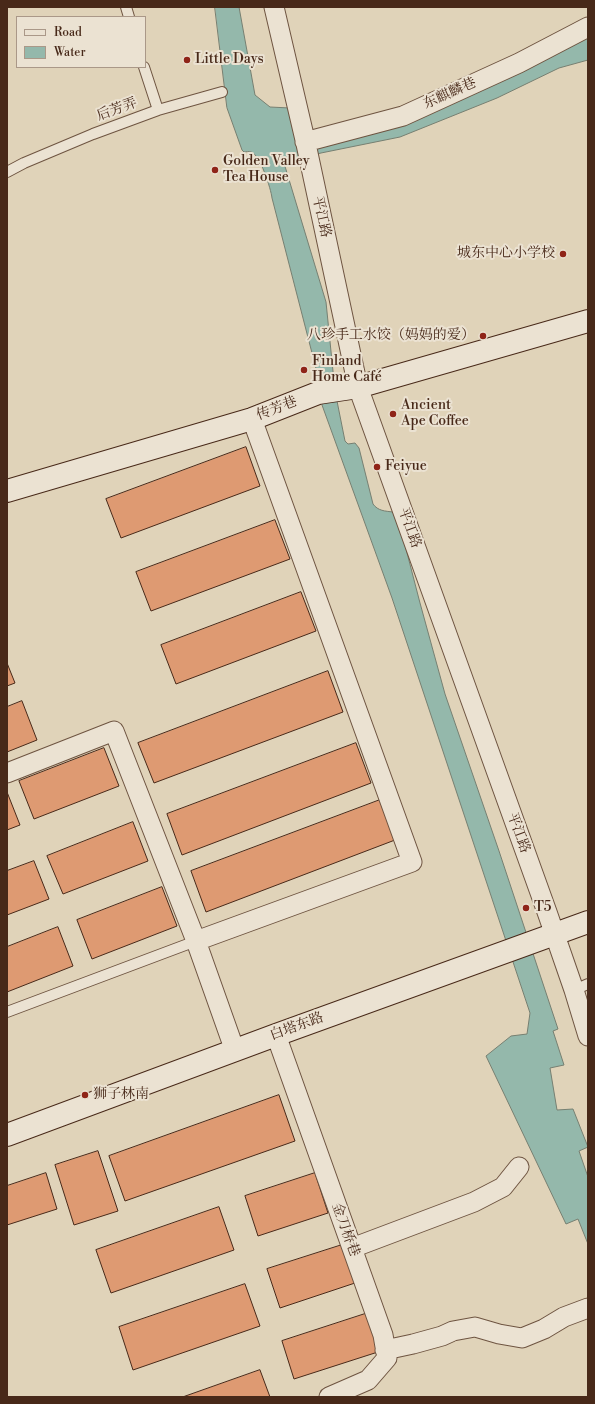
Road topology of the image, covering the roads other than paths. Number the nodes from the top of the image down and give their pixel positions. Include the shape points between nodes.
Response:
1 (274, 7) edge
2 (588, 27) edge
3 (144, 68) edge
4 (222, 92) dead end
5 (158, 110) junction
6 (307, 148) junction
7 (7, 172) edge
8 (588, 321) edge
9 (338, 390) junction
10 (252, 419) junction
11 (7, 491) edge
12 (7, 773) edge
13 (588, 922) edge
14 (549, 937) junction
15 (196, 941) junction
16 (581, 987) edge
17 (7, 1012) edge
18 (276, 1035) junction
19 (588, 1036) edge
20 (235, 1051) junction
21 (7, 1136) edge
22 (519, 1167) dead end
23 (352, 1248) junction
24 (588, 1308) edge
25 (386, 1350) junction
26 (329, 1397) edge

1 - 6 street, 平江路
2 - 6 street, 东麒麟巷 via 519,63 402,116
3 - 5 lane
4 - 5 lane, 后芳弄
5 - 7 lane, 后芳弄 via 93,134
6 - 9 street, 平江路
8 - 9 main road, 传芳巷
9 - 10 main road, 传芳巷
9 - 14 street, 平江路
10 - 11 main road, 传芳巷
10 - 15 street via 412,862
12 - 15 street via 114,731
13 - 14 main road, 白塔东路
14 - 16 street, 平江路
14 - 18 main road, 白塔东路
15 - 17 lane
15 - 20 street
16 - 19 street, 平江路
18 - 20 main road, 白塔东路
18 - 23 street, 金刀桥巷
20 - 21 main road, 白塔东路
22 - 23 street via 503,1187 474,1202
23 - 25 street, 金刀桥巷
24 - 25 street via 522,1338 475,1328 453,1331
25 - 26 street via 387,1358 368,1380

